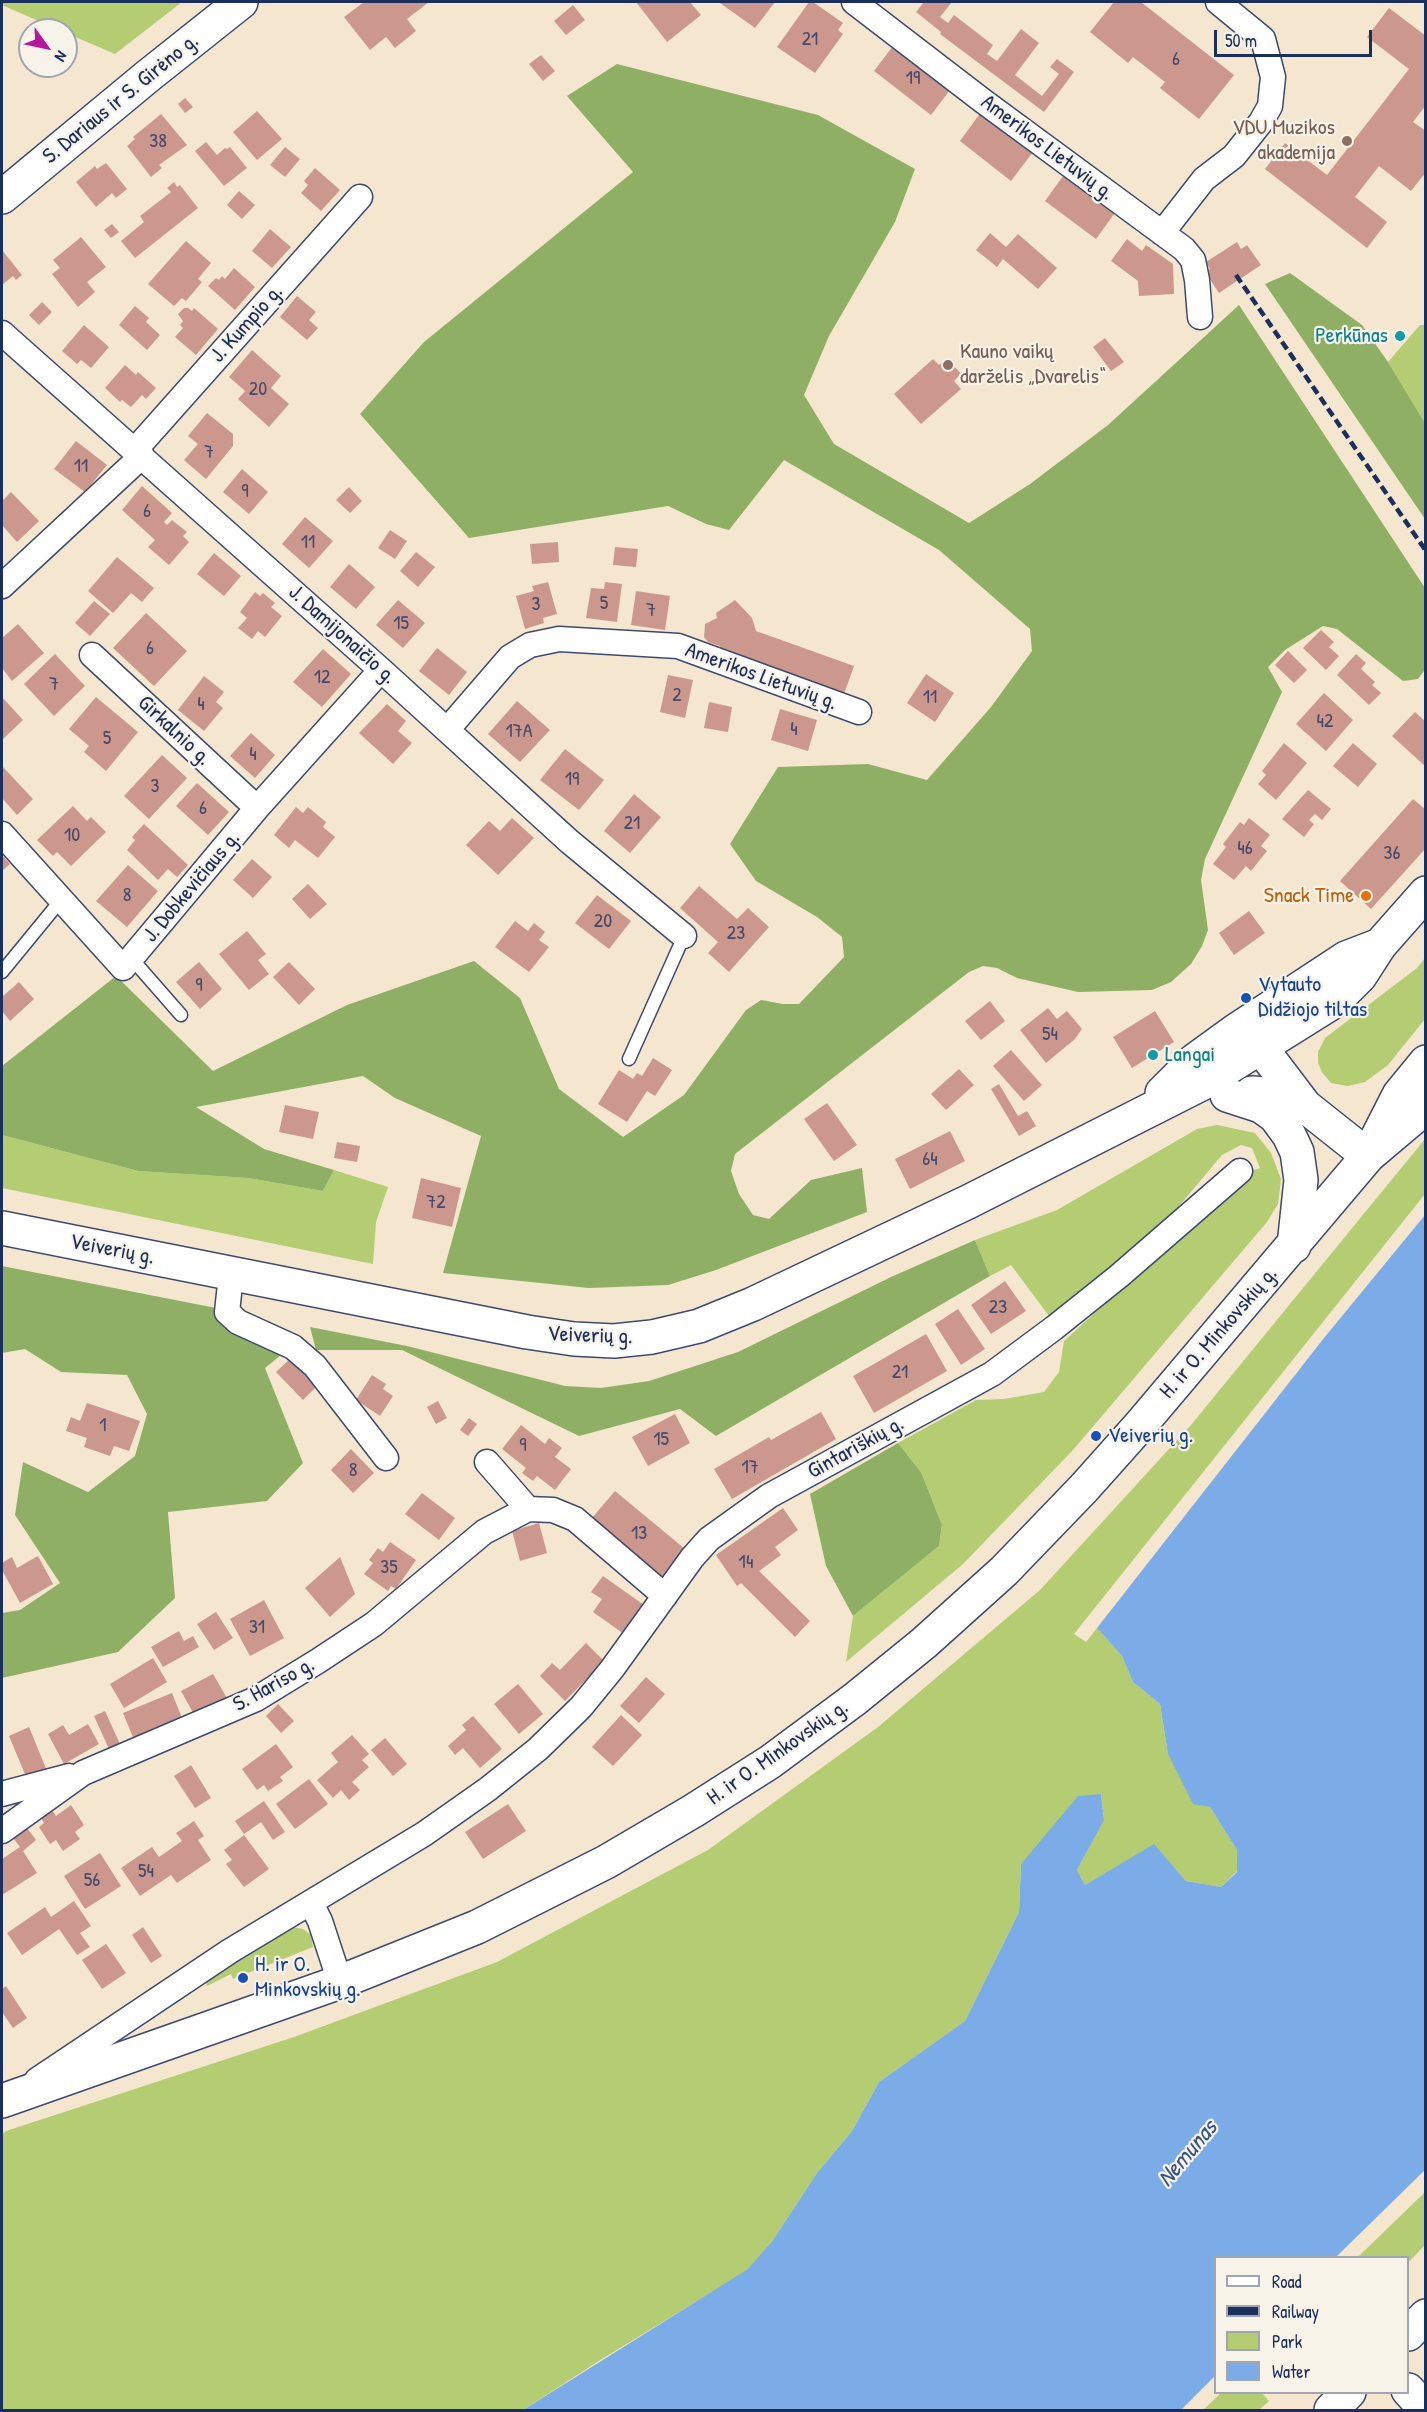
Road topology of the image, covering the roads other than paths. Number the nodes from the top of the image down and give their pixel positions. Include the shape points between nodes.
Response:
1 (242, 2) edge
2 (854, 2) edge
3 (1218, 2) edge
4 (2, 197) edge
5 (360, 197) dead end
6 (1162, 233) junction
7 (1200, 317) dead end
8 (2, 333) edge
9 (138, 453) junction
10 (2, 586) edge
11 (92, 655) dead end
12 (381, 670) junction
13 (859, 712) dead end
14 (447, 730) junction
15 (257, 808) junction
16 (2, 834) edge
17 (1425, 893) edge
18 (61, 900) junction
19 (684, 936) joint
20 (1380, 945) junction
21 (132, 959) junction
22 (2, 972) edge
23 (181, 1015) dead end
24 (1261, 1048) junction
25 (629, 1059) dead end
26 (1195, 1060) junction
27 (1425, 1062) edge
28 (1227, 1095) junction
29 (1305, 1106) junction
30 (1425, 1107) edge
31 (1139, 1116) junction
32 (1368, 1156) junction
33 (1240, 1171) dead end
34 (2, 1228) edge
35 (1294, 1246) junction
36 (231, 1275) junction
37 (386, 1458) dead end
38 (487, 1462) dead end
39 (528, 1509) junction
40 (665, 1596) junction
41 (83, 1773) junction
42 (2, 1794) edge
43 (2, 1831) edge
44 (311, 1903) junction
45 (339, 1982) junction
46 (7, 2099) edge
47 (1425, 2316) edge
48 (1409, 2332) edge
49 (1409, 2392) edge
50 (1347, 2394) edge
51 (1330, 2410) edge
52 (1425, 2410) edge

1 - 4 main road, S. Dariaus ir S. Girėno g.
2 - 6 street, Amerikos Lietuvių g.
3 - 6 street via 1263,39 1273,77 1270,106 1234,156 1204,179
5 - 9 street, J. Kumpio g.
6 - 7 street, Amerikos Lietuvių g. via 1193,260
8 - 9 street, J. Damijonaičio g.
9 - 10 street, J. Kumpio g.
9 - 12 street, J. Damijonaičio g.
11 - 15 street, Girkalnio g.
12 - 14 street, J. Damijonaičio g.
12 - 15 street, J. Dobkevičiaus g.
13 - 14 street, Amerikos Lietuvių g. via 678,646 559,639 531,645 510,657
14 - 19 street, J. Damijonaičio g. via 570,842
15 - 21 street, J. Dobkevičiaus g.
16 - 18 street, J. Dobkevičiaus g.
17 - 20 main road, Veiverių g.
18 - 21 street, J. Dobkevičiaus g. via 123,968
18 - 22 lane
19 - 25 lane
20 - 24 main road, Veiverių g. via 1360,976 1336,1000
20 - 26 main road, Veiverių g. via 1346,958
21 - 23 lane
24 - 26 main road
24 - 29 main road
24 - 31 main road, Veiverių g.
26 - 31 main road, Veiverių g.
27 - 32 main road, H. ir O. Minkovskių g. via 1399,1095
28 - 29 main road via 1267,1094
28 - 31 main road
28 - 35 main road via 1261,1106 1275,1116 1297,1152 1301,1180
29 - 32 main road
30 - 32 main road, H. ir O. Minkovskių g.
31 - 36 main road, Veiverių g. via 753,1304 699,1326 652,1337 614,1341 574,1339
32 - 35 main road, H. ir O. Minkovskių g.
33 - 40 street, Gintariškių g. via 1119,1276 992,1374 769,1496 734,1520 709,1539
34 - 36 main road, Veiverių g.
35 - 45 main road, H. ir O. Minkovskių g. via 1068,1505 995,1579 855,1699 760,1768 606,1862 477,1927
36 - 37 street via 227,1312 238,1322 293,1347 315,1366
38 - 39 street
39 - 40 street via 553,1510 575,1519
39 - 41 street, S. Hariso g. via 484,1532 374,1624 256,1699
40 - 44 street, H. ir O. Minkovskių g. via 581,1707 538,1749 424,1834
41 - 42 street
41 - 43 street, S. Hariso g.
44 - 45 street
44 - 46 street, H. ir O. Minkovskių g. via 194,1974
45 - 46 main road, H. ir O. Minkovskių g.
47 - 48 main road
49 - 52 main road
50 - 51 main road

